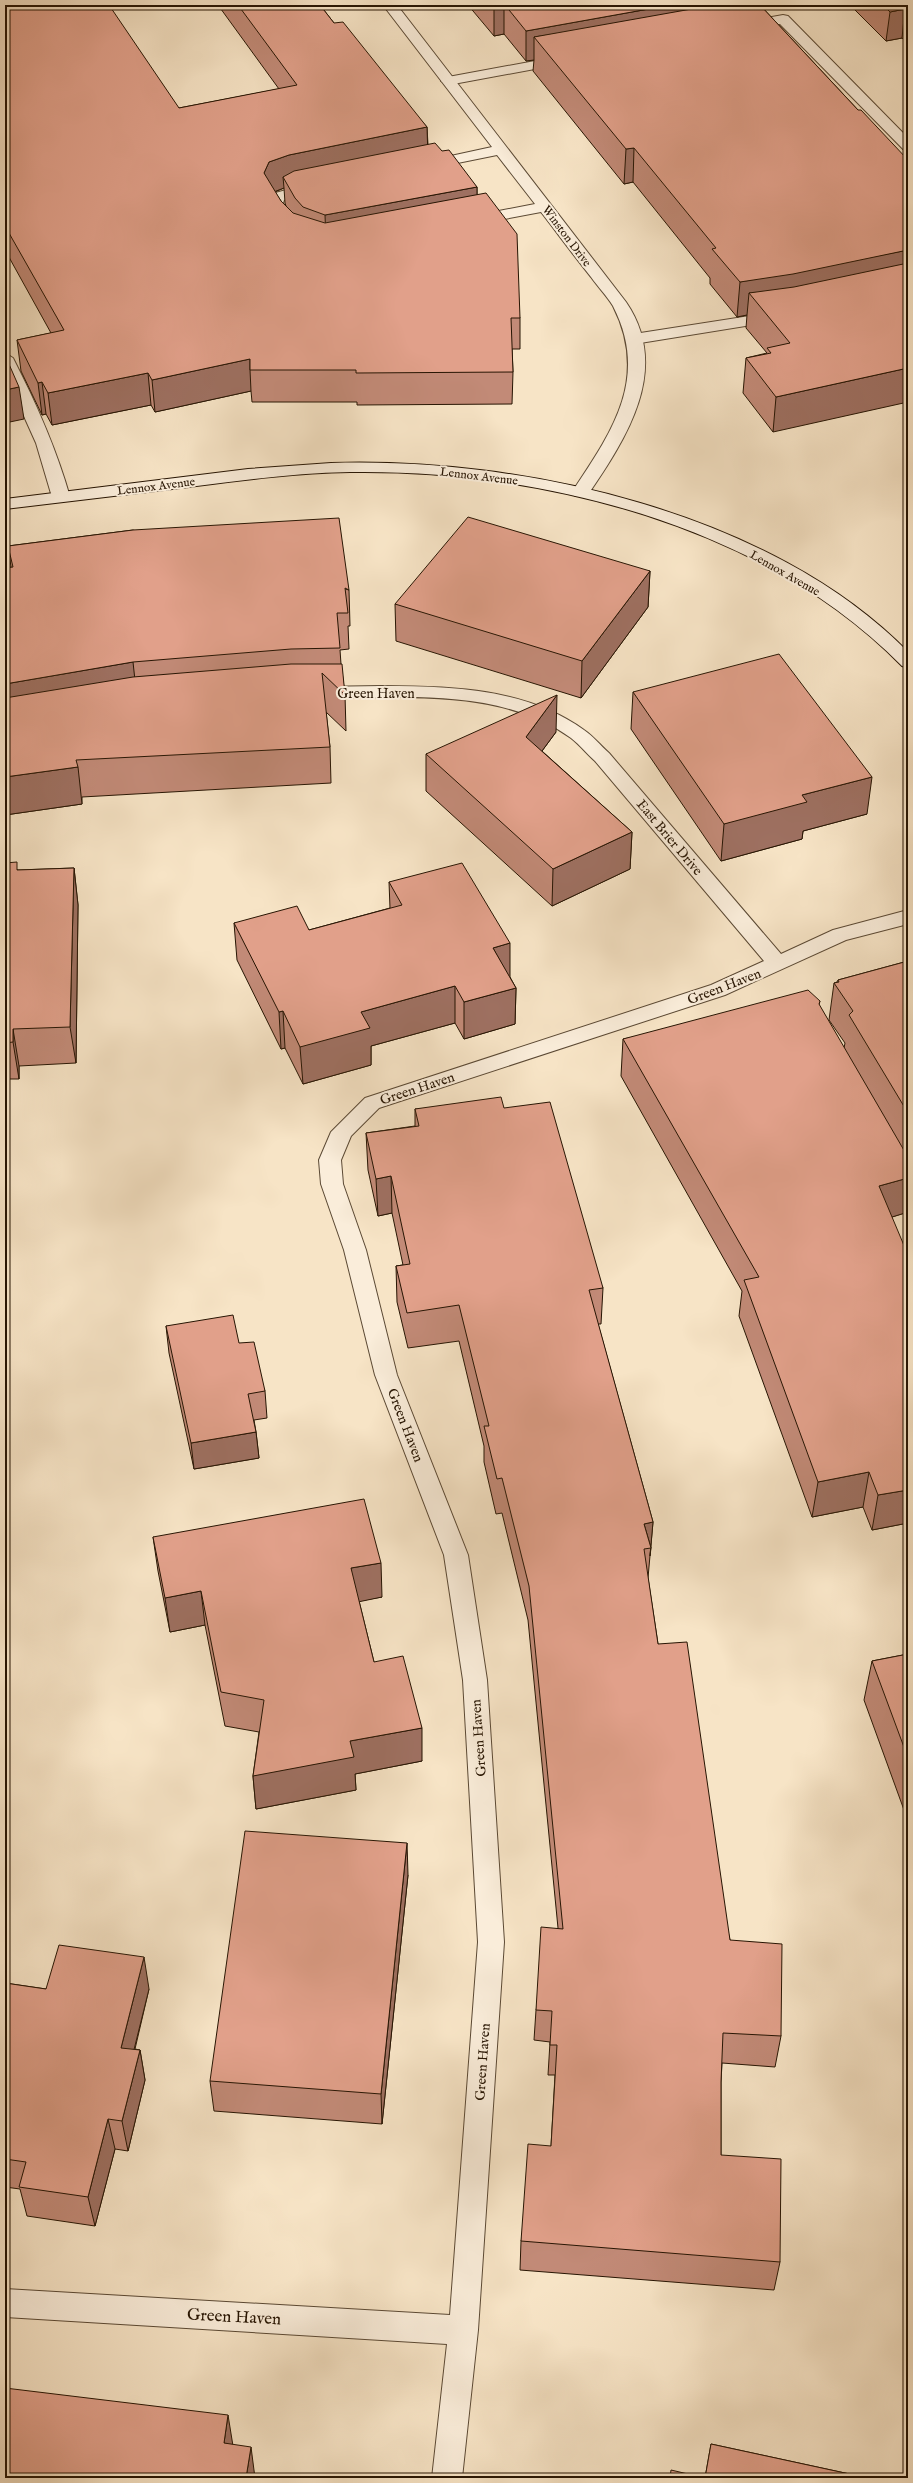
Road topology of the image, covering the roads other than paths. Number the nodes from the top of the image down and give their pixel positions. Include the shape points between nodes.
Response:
1 (390, 5) edge
2 (729, 29) edge
3 (573, 58) edge
4 (448, 82) junction
5 (908, 146) edge
6 (501, 150) junction
7 (416, 167) edge
8 (330, 184) edge
9 (544, 206) junction
10 (459, 223) edge
11 (292, 234) edge
12 (790, 315) edge
13 (634, 339) junction
14 (5, 358) edge
15 (581, 492) junction
16 (61, 497) junction
17 (5, 504) edge
18 (908, 662) edge
19 (293, 693) edge
20 (554, 720) joint
21 (908, 916) edge
22 (778, 964) junction
23 (5, 2303) edge
24 (463, 2330) junction
25 (446, 2478) edge

1 - 4 street, Winston Drive
2 - 5 street via 783,19
3 - 4 street
4 - 6 street, Winston Drive
6 - 7 street
6 - 9 street, Winston Drive
8 - 11 street via 277,197 275,203
9 - 10 street
9 - 13 street, Winston Drive via 620,305
12 - 13 street
13 - 15 street, Winston Drive via 638,375 630,411
14 - 16 street via 36,419 53,464
15 - 16 street, Lennox Avenue via 524,481 444,471 353,467 272,471
15 - 18 street, Lennox Avenue via 657,514 721,538 795,575 855,615
16 - 17 street, Lennox Avenue
19 - 20 street, Green Haven via 456,693 500,699
20 - 22 street, East Brier Drive via 576,733 602,757
21 - 22 street, Green Haven via 840,935
22 - 24 street, Green Haven via 718,990 663,1009 372,1103 342,1132 330,1160 332,1184 355,1250 386,1376 456,1555 475,1680 491,1942
23 - 24 street, Green Haven
24 - 25 street, Green Haven

